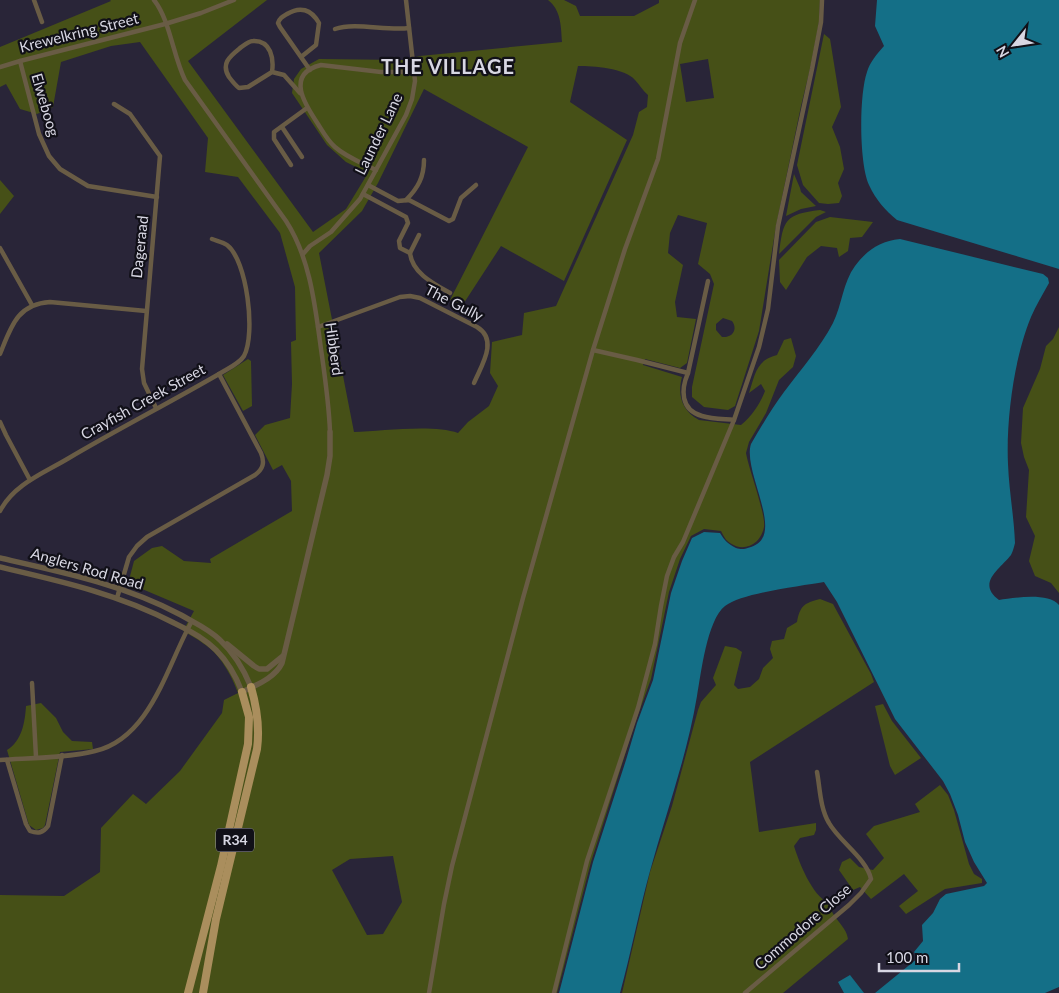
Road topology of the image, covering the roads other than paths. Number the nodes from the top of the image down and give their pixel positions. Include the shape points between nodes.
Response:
1 (34, 0) edge
2 (154, 0) edge
3 (234, 0) edge
4 (406, 0) edge
5 (695, 0) edge
6 (822, 0) edge
7 (42, 22) dead end
8 (165, 24) junction
9 (409, 28) junction
10 (335, 29) dead end
11 (301, 57) junction
12 (20, 61) junction
13 (0, 67) edge
14 (310, 70) junction
15 (272, 72) junction
16 (414, 72) junction
17 (300, 93) junction
18 (114, 104) dead end
19 (307, 108) junction
20 (282, 127) junction
21 (302, 158) dead end
22 (424, 160) dead end
23 (291, 165) dead end
24 (376, 170) junction
25 (368, 185) junction
26 (476, 185) dead end
27 (363, 194) junction
28 (157, 197) junction
29 (406, 200) junction
30 (419, 235) dead end
31 (212, 239) dead end
32 (0, 248) edge
33 (410, 253) junction
34 (303, 254) junction
35 (708, 281) dead end
36 (450, 293) dead end
37 (32, 305) junction
38 (146, 311) junction
39 (318, 327) junction
40 (593, 350) junction
41 (0, 354) edge
42 (688, 373) junction
43 (219, 374) junction
44 (474, 383) dead end
45 (156, 408) junction
46 (734, 420) junction
47 (0, 422) edge
48 (330, 432) joint
49 (30, 480) junction
50 (0, 511) edge
51 (0, 558) edge
52 (0, 567) edge
53 (120, 588) junction
54 (117, 598) junction
55 (192, 621) junction
56 (187, 630) junction
57 (219, 639) junction
58 (283, 656) junction
59 (32, 683) dead end
60 (251, 687) junction
61 (242, 692) junction
62 (62, 755) junction
63 (36, 757) junction
64 (0, 760) edge
65 (7, 760) junction
66 (817, 772) dead end
67 (188, 993) edge
68 (202, 993) edge
69 (429, 993) edge
70 (554, 993) edge
71 (745, 993) edge

1 - 7 street
2 - 8 street, Hibberd
3 - 8 street, Krewelkring Street
4 - 9 street, Launder Lane
5 - 40 street via 680,43 658,159
6 - 46 street via 812,69 778,226 768,309 759,347
8 - 12 street, Krewelkring Street
8 - 34 street, Hibberd via 185,80 286,221
9 - 10 street via 356,26
9 - 16 street, Launder Lane
11 - 11 street via 278,23 294,9 310,13 319,23 316,45
11 - 14 street
12 - 13 street, Krewelkring Street
12 - 28 street, Elweboog via 39,134 49,156 60,169 88,186
14 - 16 street via 327,66
14 - 17 street via 301,82
15 - 15 street via 248,87 239,88 225,70 225,64 249,42 257,41 270,50
15 - 17 street via 284,75
16 - 24 street, Launder Lane via 414,90 409,107
17 - 19 street
18 - 28 street, Dageraad via 130,114 160,154
19 - 20 street
19 - 24 street via 335,147
20 - 21 street
20 - 23 street via 274,132 274,139
22 - 29 street via 418,188
24 - 25 street, Launder Lane
25 - 27 street, Launder Lane
25 - 29 street via 398,201
26 - 29 street via 461,198 453,219 449,221
27 - 33 street via 406,217 408,223 398,244
27 - 34 street, Launder Lane via 331,232
28 - 38 street, Dageraad
30 - 33 street
31 - 43 street via 225,244 233,254 245,282 249,304 245,354
32 - 37 street
33 - 36 street via 411,260 426,279
34 - 39 street, Hibberd
35 - 42 street
37 - 38 street via 50,302
37 - 41 street via 13,323
38 - 45 street, Dageraad via 142,369 144,383
39 - 44 street, The Gully via 400,297 420,298 481,329 488,342 487,351
39 - 48 street, Hibberd
40 - 42 street
40 - 69 street via 522,598 452,866
42 - 46 street via 683,393 691,410 702,416
43 - 45 street, Crayfish Creek Street
43 - 53 street, Crayfish Creek Street via 261,453 263,466 255,475 147,537 129,558
45 - 49 street, Crayfish Creek Street
46 - 70 street via 668,576 638,708 587,861
47 - 49 street
48 - 58 street, Hibberd via 327,475
49 - 50 street, Crayfish Creek Street via 12,494
51 - 53 street, Anglers Rod Road
52 - 54 street, Anglers Rod Road
53 - 54 street, Crayfish Creek Street
53 - 55 street, Anglers Rod Road
54 - 56 street, Anglers Rod Road
55 - 56 street
55 - 57 street, Anglers Rod Road
56 - 61 street, Anglers Rod Road via 221,655
56 - 62 street via 148,710 132,731 103,749
57 - 58 street via 259,669 267,669
57 - 60 street, Anglers Rod Road via 238,661
58 - 60 street, Hibberd via 275,673
59 - 63 street
60 - 61 street, Hibberd
60 - 68 main road, R34 via 257,707 257,748 216,919
61 - 67 main road, R34 via 249,717 248,744
62 - 63 street
62 - 65 street via 48,824 38,833 30,831 26,824
63 - 65 street
64 - 65 street
66 - 71 street, Commodore Close via 828,821 863,864 871,880 850,905

